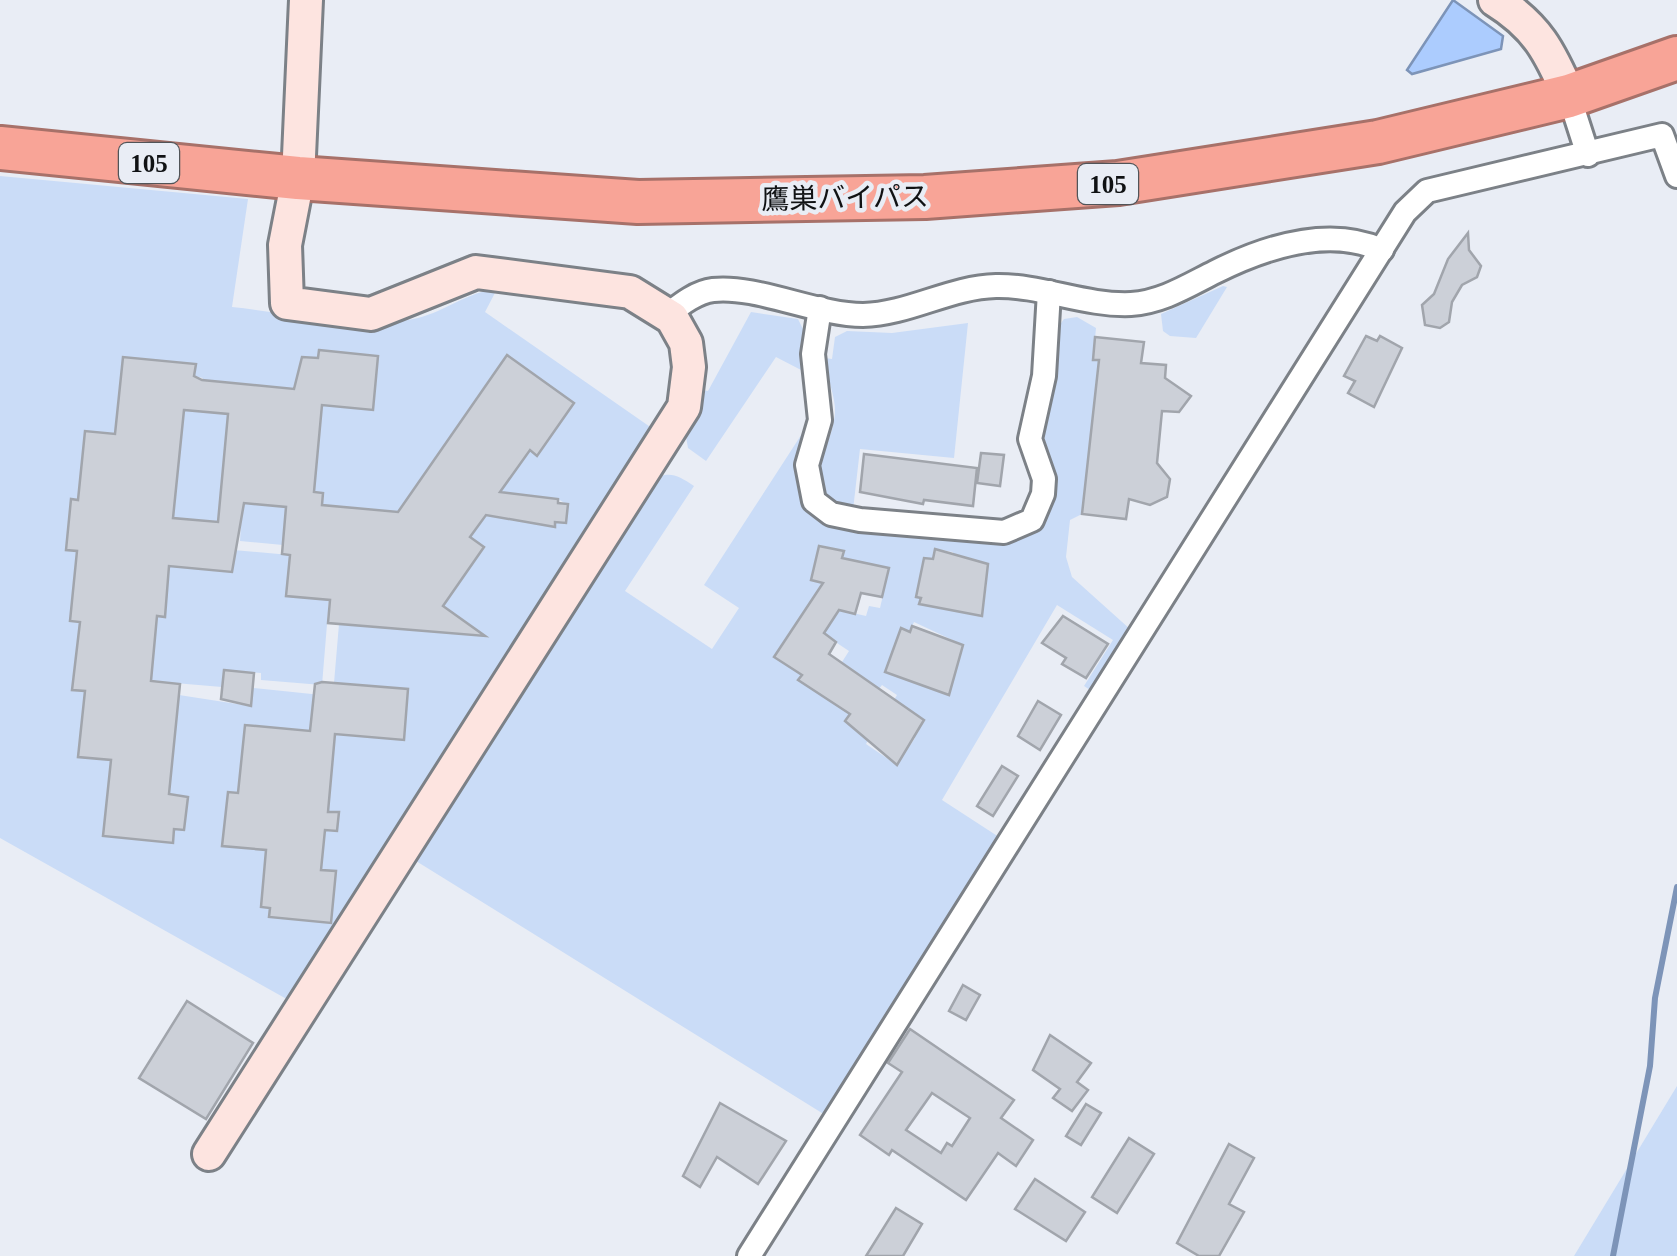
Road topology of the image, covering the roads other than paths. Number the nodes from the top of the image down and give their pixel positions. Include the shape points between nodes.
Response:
1 (306, 0) edge
2 (1495, 0) edge
3 (1677, 58) edge
4 (1570, 96) junction
5 (0, 148) edge
6 (1588, 155) junction
7 (1677, 176) edge
8 (298, 178) junction
9 (1382, 250) junction
10 (1049, 292) junction
11 (820, 308) junction
12 (667, 315) junction
13 (209, 1154) dead end
14 (748, 1256) edge

1 - 8 street
2 - 4 street via 1525,18
3 - 4 highway, 鷹巣バイパス / 105
4 - 6 street
4 - 8 highway, 鷹巣バイパス / 105 via 1250,165 926,197 638,202
5 - 8 highway, 鷹巣バイパス / 105
6 - 7 street via 1662,135
6 - 9 street via 1427,190 1404,212
8 - 12 street via 285,245 287,303 372,314 476,272 630,292
9 - 10 street via 1343,238 1310,240 1242,259 1162,299 1130,304
9 - 14 street
10 - 11 street via 994,286 912,309 861,315
10 - 11 street via 1044,376 1030,439 1043,494 1032,520 1004,532 860,520 831,514 814,501 807,465 820,420 813,354
11 - 12 street via 714,290
12 - 13 street via 686,342 684,406

